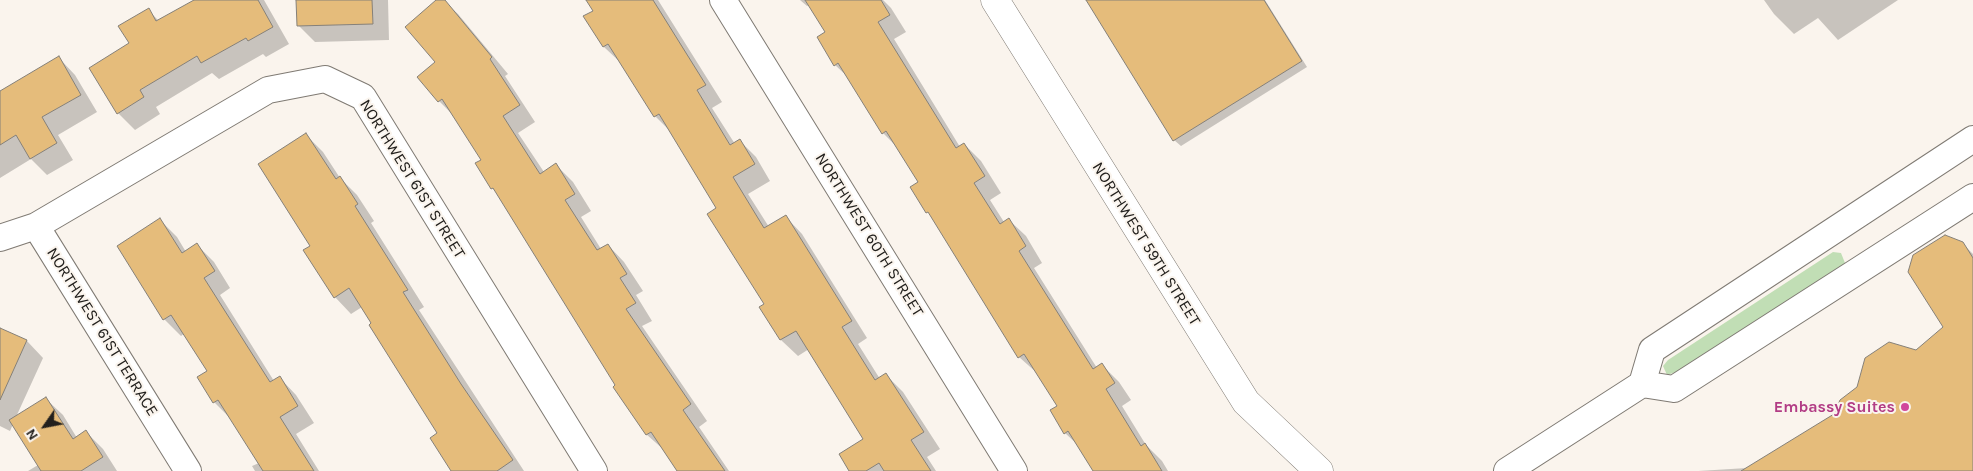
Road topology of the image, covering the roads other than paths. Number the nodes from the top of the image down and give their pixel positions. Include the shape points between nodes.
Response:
1 (723, 0) edge
2 (995, 0) edge
3 (1973, 140) edge
4 (1973, 197) edge
5 (36, 226) junction
6 (0, 238) edge
7 (1642, 384) junction
8 (188, 471) edge
9 (594, 471) edge
10 (1014, 471) edge
11 (1319, 471) edge
12 (1507, 471) edge

1 - 10 street, NORTHWEST 60TH STREET
2 - 11 street, NORTHWEST 59TH STREET via 1246,402
3 - 7 street via 1652,350
4 - 7 street via 1674,389
5 - 6 street
5 - 8 street, NORTHWEST 61ST TERRACE
5 - 9 street, NORTHWEST 61ST STREET via 268,90 325,80 363,97
7 - 12 street

